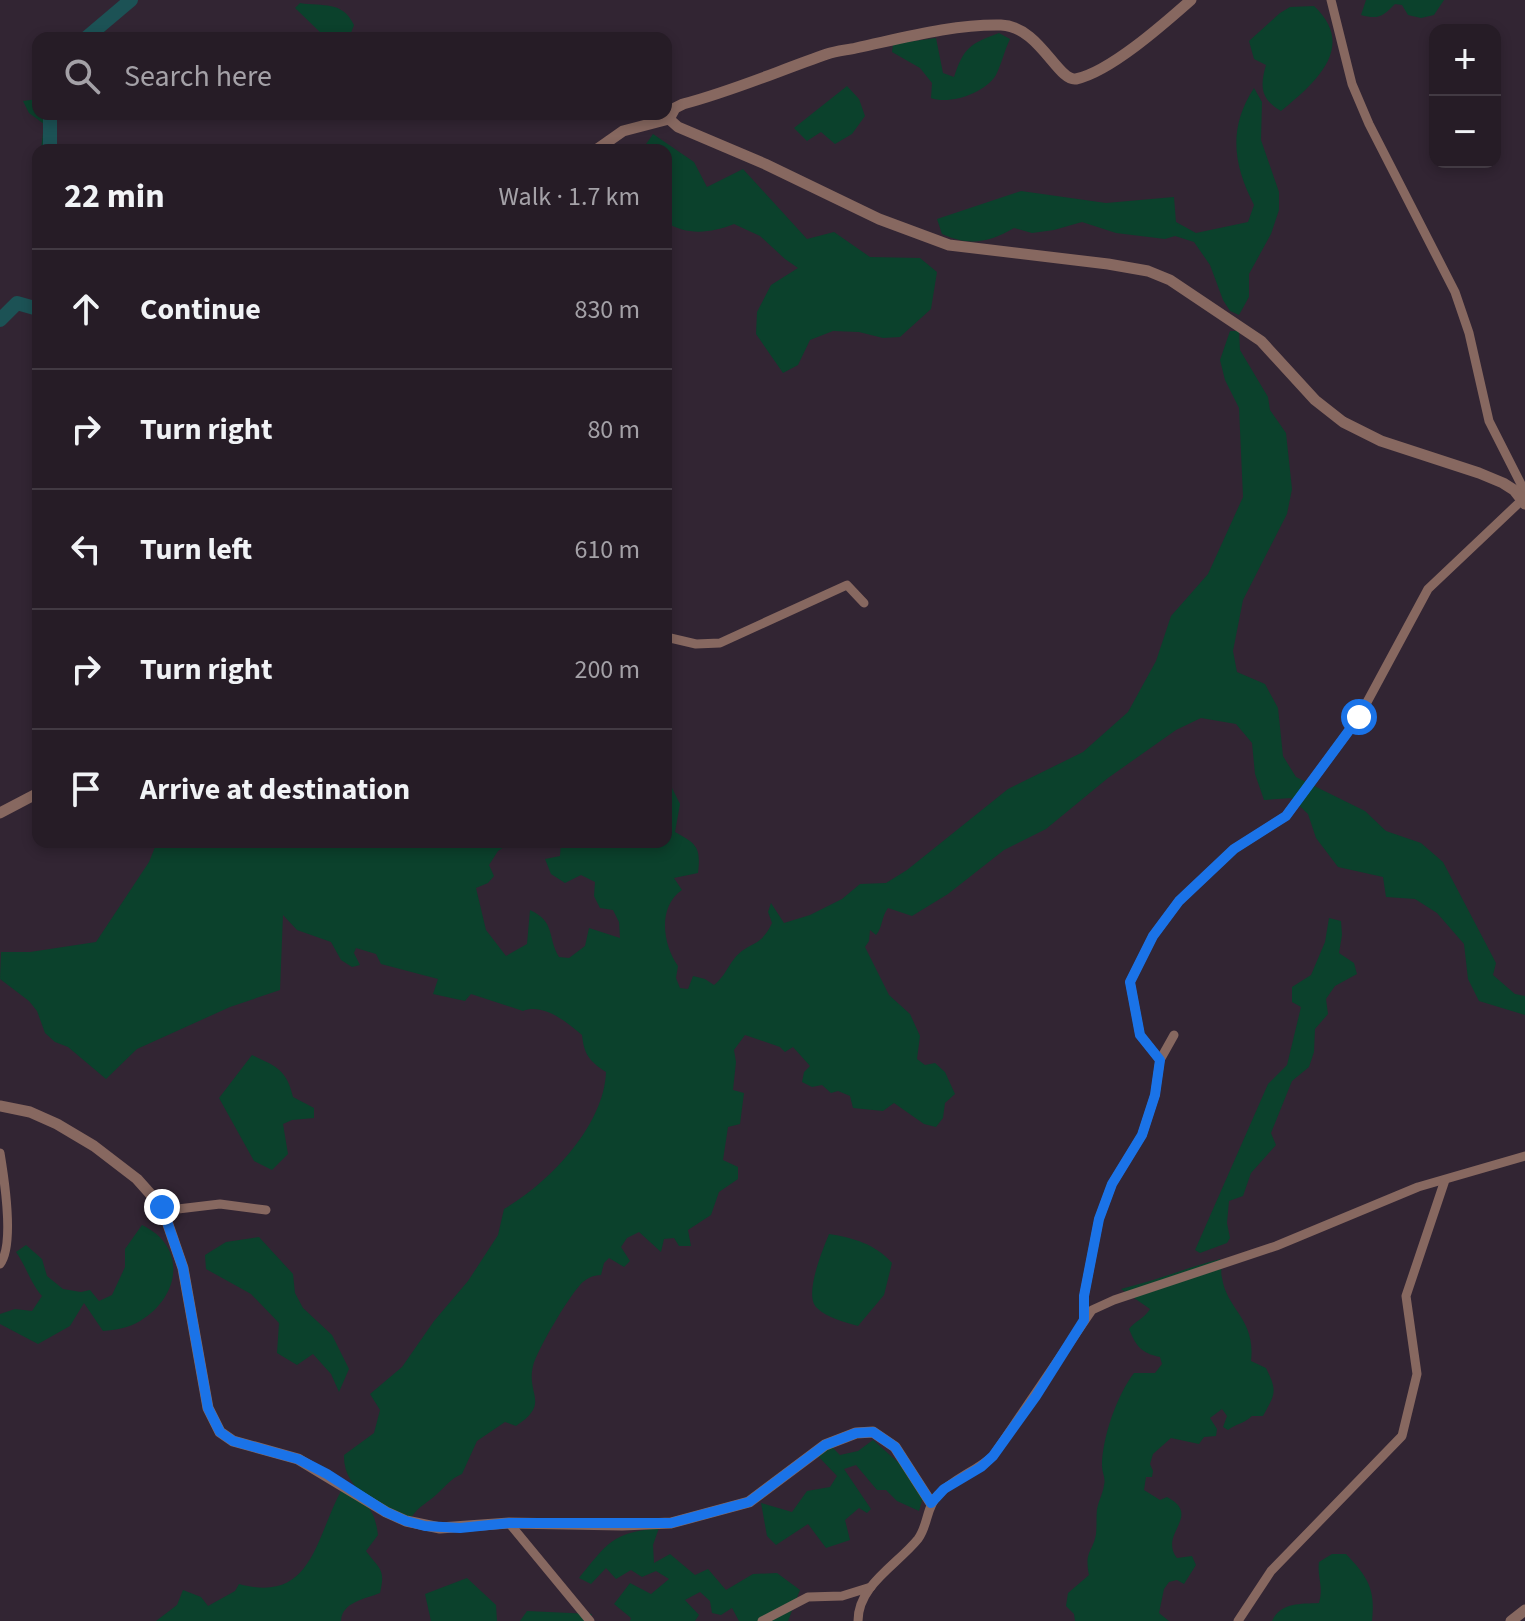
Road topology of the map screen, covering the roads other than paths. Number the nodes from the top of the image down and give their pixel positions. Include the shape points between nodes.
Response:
1 (1191, 0) edge
2 (1331, 0) edge
3 (672, 114) edge
4 (665, 120) edge
5 (670, 120) edge
6 (605, 144) edge
7 (1524, 499) edge
8 (864, 603) dead end
9 (672, 638) edge
10 (32, 796) edge
11 (0, 813) edge
12 (1174, 1035) dead end
13 (1160, 1060) junction
14 (0, 1106) edge
15 (0, 1153) edge
16 (1525, 1156) edge
17 (1445, 1180) junction
18 (162, 1207) junction
19 (266, 1210) dead end
20 (0, 1264) edge
21 (1084, 1320) junction
22 (931, 1503) junction
23 (509, 1523) junction
24 (872, 1586) junction
25 (1525, 1610) edge
26 (590, 1621) edge
27 (762, 1621) edge
28 (858, 1621) edge
29 (1238, 1621) edge
30 (1511, 1621) edge

1 - 3 street via 1138,45 1076,79 1062,73 1025,31 978,26 830,52 683,104
2 - 7 street via 1352,84 1455,292 1489,421
4 - 6 street via 623,131
5 - 7 street via 879,219 949,245 1108,264 1170,280 1261,341 1315,400 1343,422 1381,441 1503,483
7 - 13 street via 1428,589 1359,717 1286,816 1234,849 1179,901 1153,936 1130,982 1140,1035
8 - 9 street via 847,585 720,643
10 - 11 street
12 - 13 street
13 - 21 street via 1146,1124 1099,1219
14 - 18 street via 30,1112 94,1146 137,1179
15 - 20 street via 7,1224 6,1253
16 - 17 street
17 - 21 street via 1276,1246 1114,1300
17 - 29 street via 1406,1296 1417,1374 1402,1436 1271,1571
18 - 19 street via 220,1204
18 - 23 street via 183,1268 208,1408 220,1432 233,1441 298,1459 406,1521 440,1528
21 - 22 street via 993,1456
22 - 23 street via 895,1447 873,1432 825,1445 749,1502 671,1523
22 - 24 street via 918,1538
23 - 26 street
24 - 27 street via 842,1596 808,1597
24 - 28 street via 861,1601
25 - 30 street

